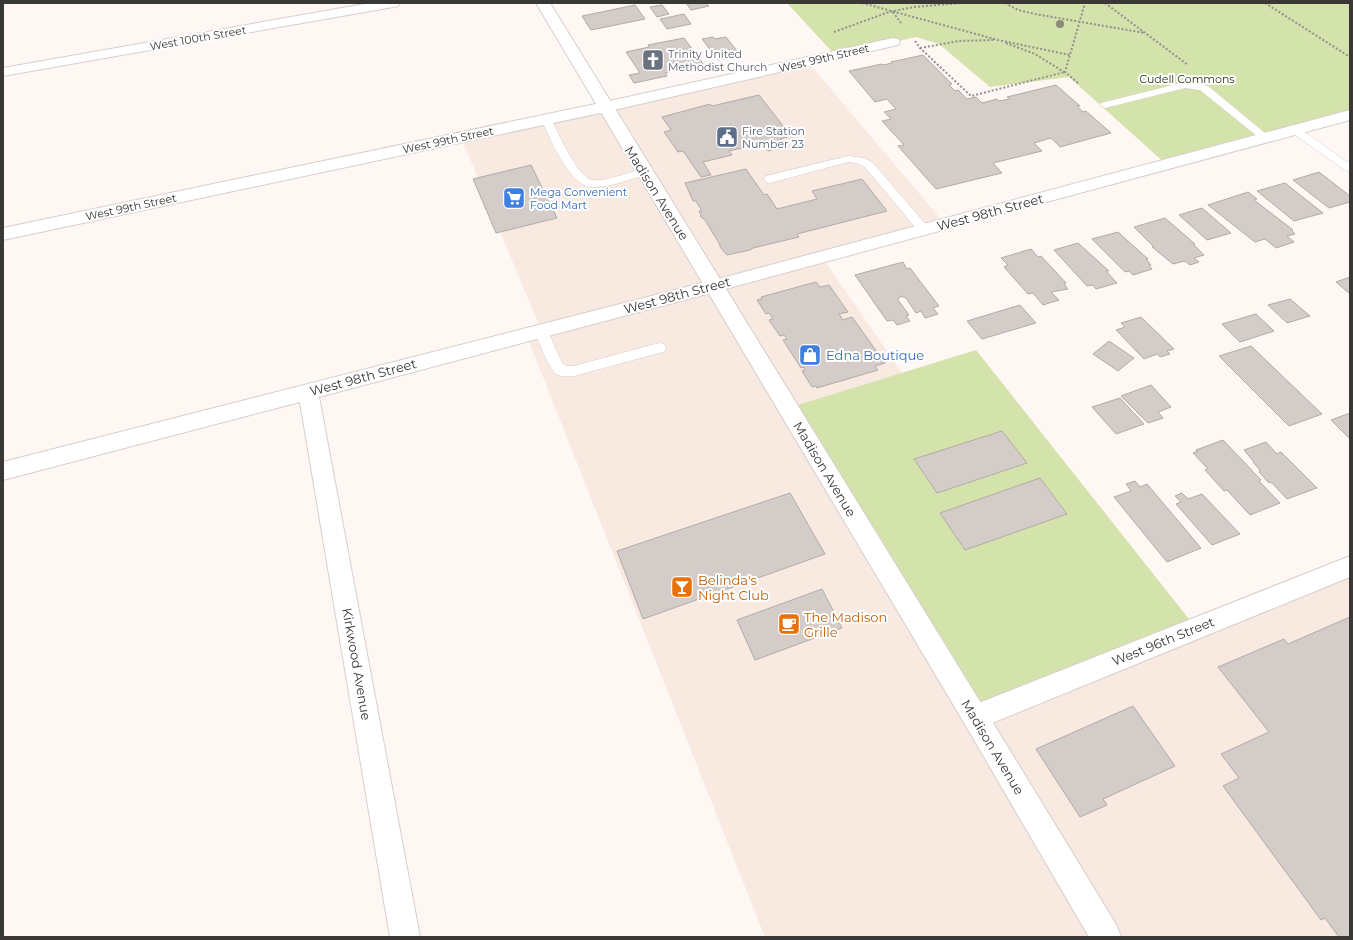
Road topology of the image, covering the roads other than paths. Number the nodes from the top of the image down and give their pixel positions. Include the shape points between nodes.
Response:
1 (393, 3) edge
2 (543, 3) edge
3 (893, 42) dead end
4 (3, 72) edge
5 (1105, 105) dead end
6 (605, 107) junction
7 (1350, 116) edge
8 (546, 119) junction
9 (1295, 130) junction
10 (1266, 138) junction
11 (1350, 169) edge
12 (644, 172) junction
13 (770, 179) dead end
14 (924, 230) junction
15 (3, 234) edge
16 (714, 286) junction
17 (541, 330) junction
18 (659, 348) dead end
19 (308, 391) junction
20 (3, 471) edge
21 (1350, 566) edge
22 (975, 717) junction
23 (405, 937) edge
24 (1106, 937) edge

1 - 4 street, West 100th Street
2 - 6 street, Madison Avenue
3 - 6 street, West 99th Street
5 - 10 lane via 1194,85 1204,88
6 - 8 street, West 99th Street
6 - 12 street, Madison Avenue
7 - 9 street, West 98th Street
8 - 12 lane via 575,173 588,183
8 - 15 street, West 99th Street
9 - 10 street, West 98th Street
9 - 11 lane
10 - 14 street, West 98th Street
12 - 16 street, Madison Avenue
13 - 14 lane via 848,159 860,160 869,165
14 - 16 street, West 98th Street
16 - 17 street, West 98th Street
16 - 22 street, Madison Avenue
17 - 18 lane via 557,366 563,371 574,371
17 - 19 street, West 98th Street
19 - 20 street, West 98th Street
19 - 23 street, Kirkwood Avenue
21 - 22 street, West 96th Street
22 - 24 street, Madison Avenue

